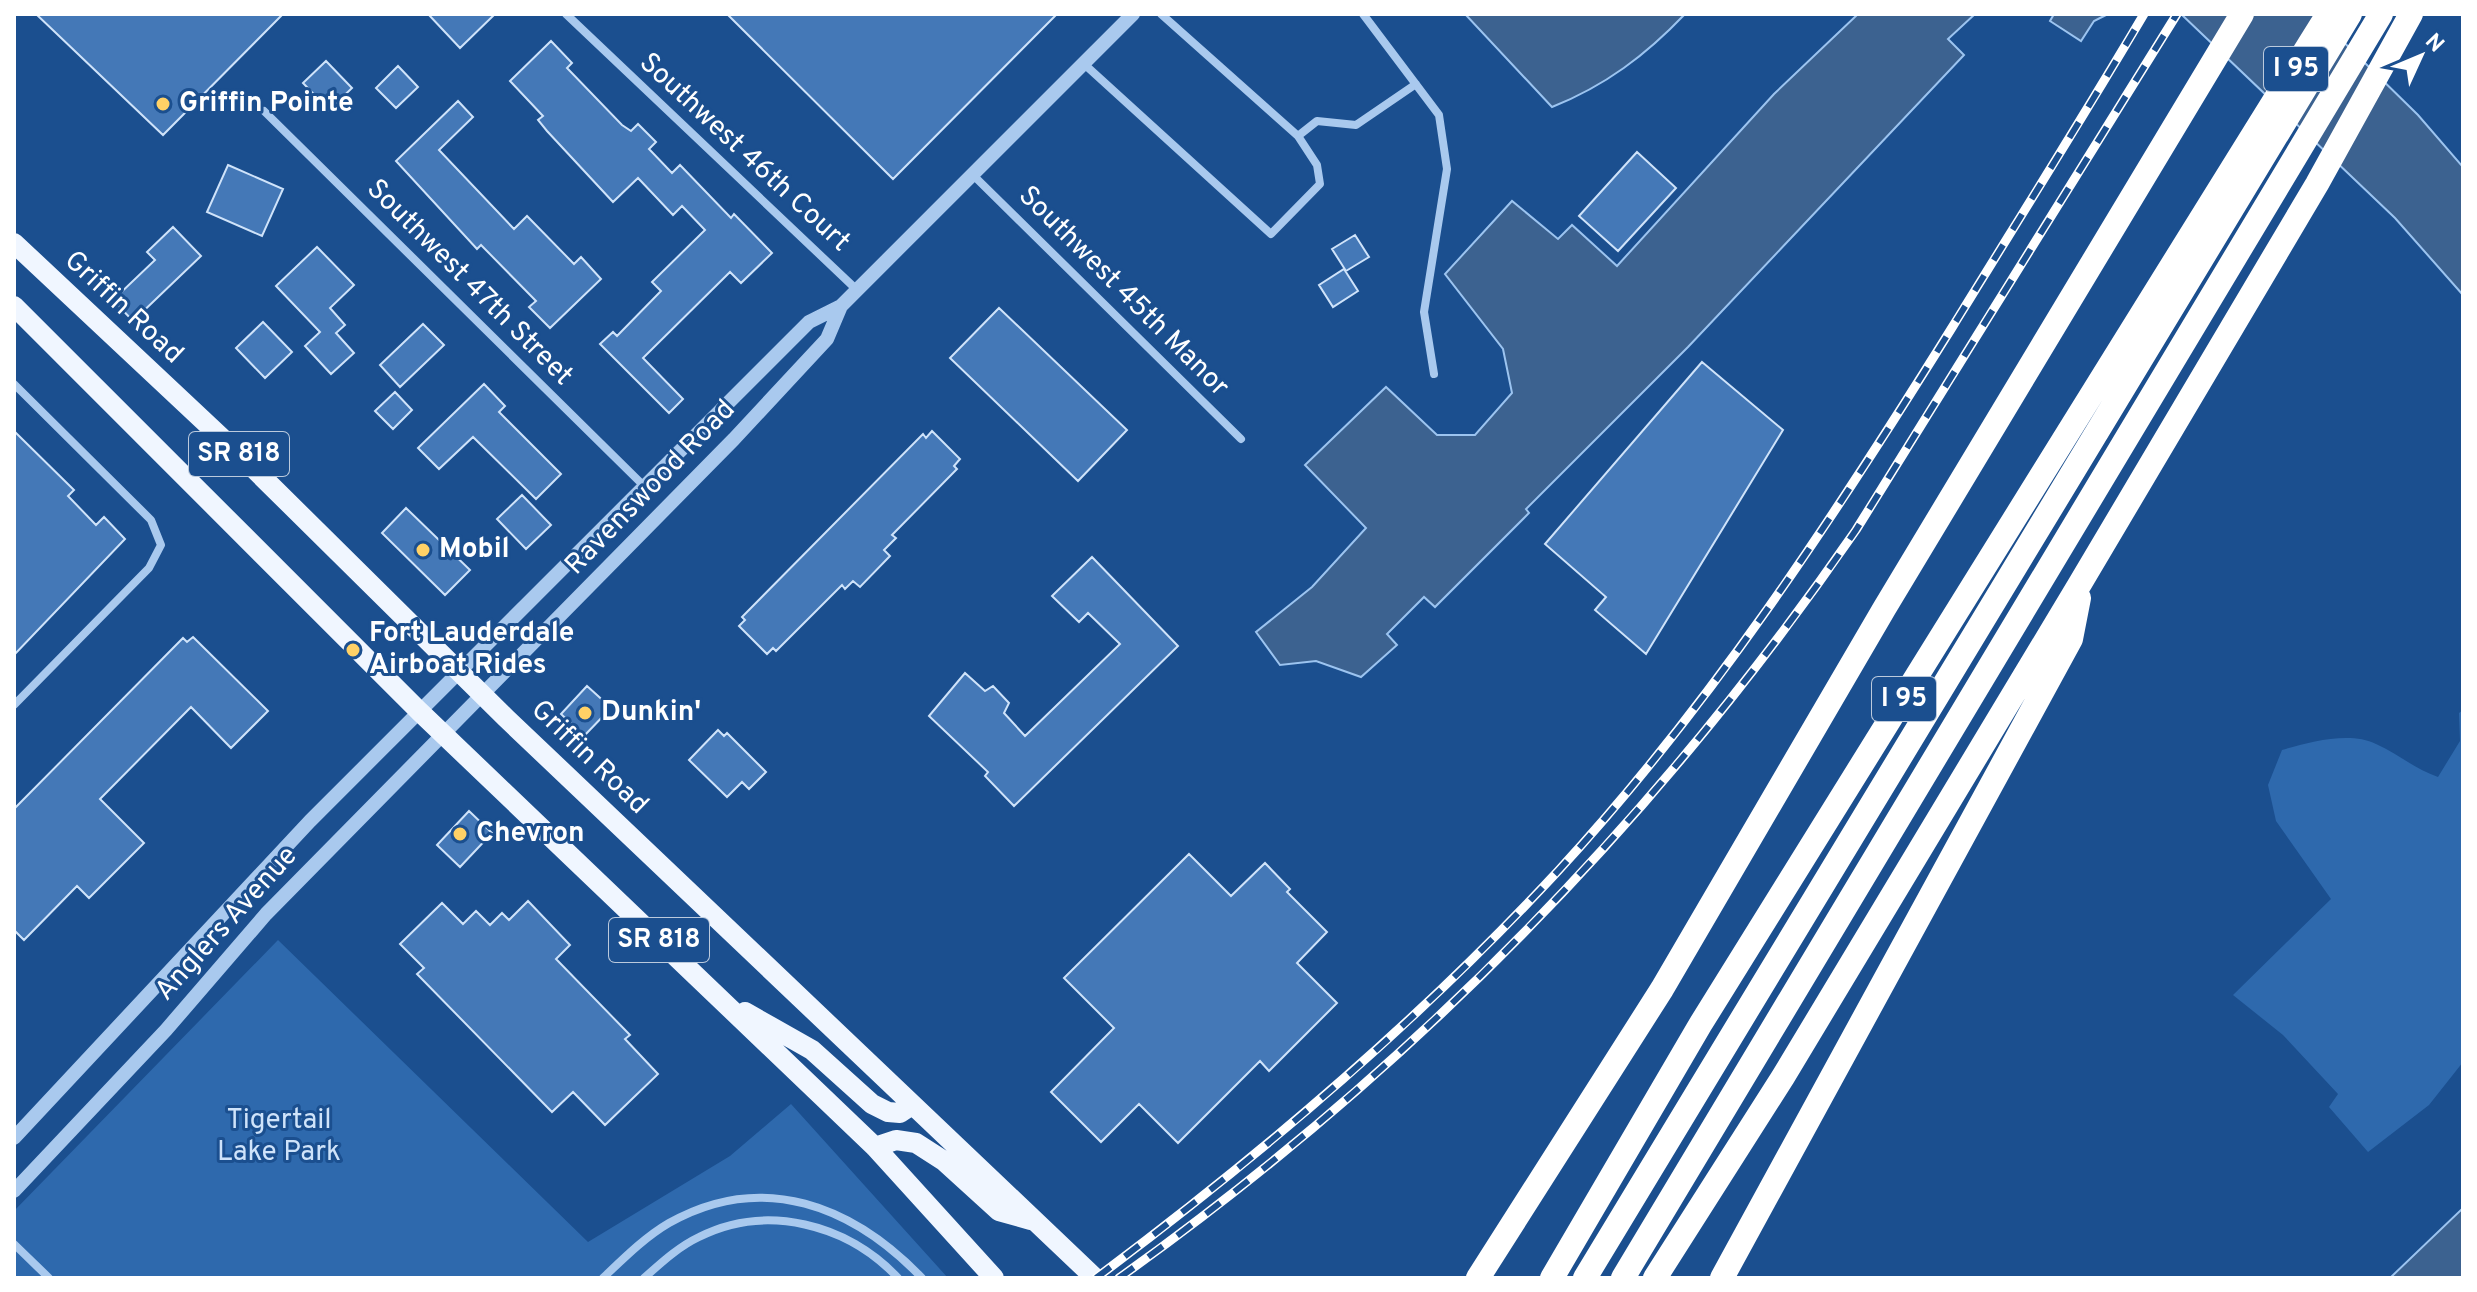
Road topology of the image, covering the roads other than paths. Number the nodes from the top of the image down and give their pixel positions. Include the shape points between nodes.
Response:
1 (566, 14) edge
2 (1133, 14) edge
3 (1161, 14) edge
4 (1363, 14) edge
5 (2242, 14) edge
6 (2328, 14) edge
7 (2350, 14) edge
8 (2411, 14) edge
9 (2378, 19) edge
10 (1083, 63) junction
11 (1416, 84) junction
12 (264, 111) dead end
13 (2269, 130) junction
14 (1298, 136) junction
15 (974, 176) junction
16 (18, 252) edge
17 (857, 290) junction
18 (14, 306) edge
19 (841, 306) junction
20 (1434, 374) dead end
21 (14, 384) edge
22 (1241, 439) dead end
23 (643, 485) junction
24 (2081, 582) junction
25 (459, 671) junction
26 (484, 696) junction
27 (14, 705) edge
28 (419, 711) junction
29 (443, 734) junction
30 (717, 996) junction
31 (912, 1105) junction
32 (14, 1138) edge
33 (875, 1147) junction
34 (14, 1191) edge
35 (1034, 1221) junction
36 (14, 1244) edge
37 (49, 1278) edge
38 (603, 1278) edge
39 (644, 1278) edge
40 (898, 1278) edge
41 (922, 1278) edge
42 (994, 1278) edge
43 (1095, 1278) edge
44 (1478, 1278) edge
45 (1552, 1278) edge
46 (1585, 1278) edge
47 (1623, 1278) edge
48 (1655, 1278) edge
49 (1722, 1278) edge

1 - 17 street, Southwest 46th Court
2 - 10 street, Ravenswood Road
3 - 14 street
4 - 11 street
5 - 44 highway via 1662,989
6 - 13 highway, I 95
7 - 13 highway
8 - 24 highway, I 95 via 2317,184
9 - 47 highway
10 - 14 street via 1271,234 1320,184 1317,165
10 - 15 street, Ravenswood Road
11 - 14 street via 1356,125 1317,121
11 - 20 street via 1439,115 1447,169 1424,312
12 - 23 street, Southwest 47th Street
13 - 45 highway, I 95 via 1700,1025
13 - 46 highway
15 - 17 street, Ravenswood Road
15 - 22 street, Southwest 45th Manor
16 - 25 main road, Griffin Road / SR 818 via 239,454
17 - 19 street, Ravenswood Road
18 - 28 main road, SR 818
19 - 23 street, Ravenswood Road via 809,322
19 - 26 street, Ravenswood Road via 817,350
21 - 27 street via 151,520 161,545 149,568
23 - 25 street, Ravenswood Road
24 - 48 highway, I 95 via 1783,1077
24 - 49 highway via 2071,639
25 - 26 main road, Griffin Road / SR 818
25 - 28 street, Anglers Avenue
26 - 29 street, Anglers Avenue
26 - 31 main road, Griffin Road / SR 818
28 - 29 main road, SR 818
28 - 32 street, Anglers Avenue via 238,895
29 - 30 main road, SR 818
29 - 34 street, Anglers Avenue via 266,914 187,1007
30 - 31 main road via 812,1050 872,1104 900,1113
30 - 33 main road, SR 818
31 - 35 main road, Griffin Road / SR 818
33 - 35 main road via 896,1140 916,1143 999,1211
33 - 42 main road, SR 818
35 - 43 main road, Griffin Road / SR 818
36 - 37 street
38 - 41 street via 649,1237 679,1219 728,1201 773,1198 813,1204 849,1219 883,1241
39 - 40 street via 701,1236 753,1221 826,1230 851,1240

